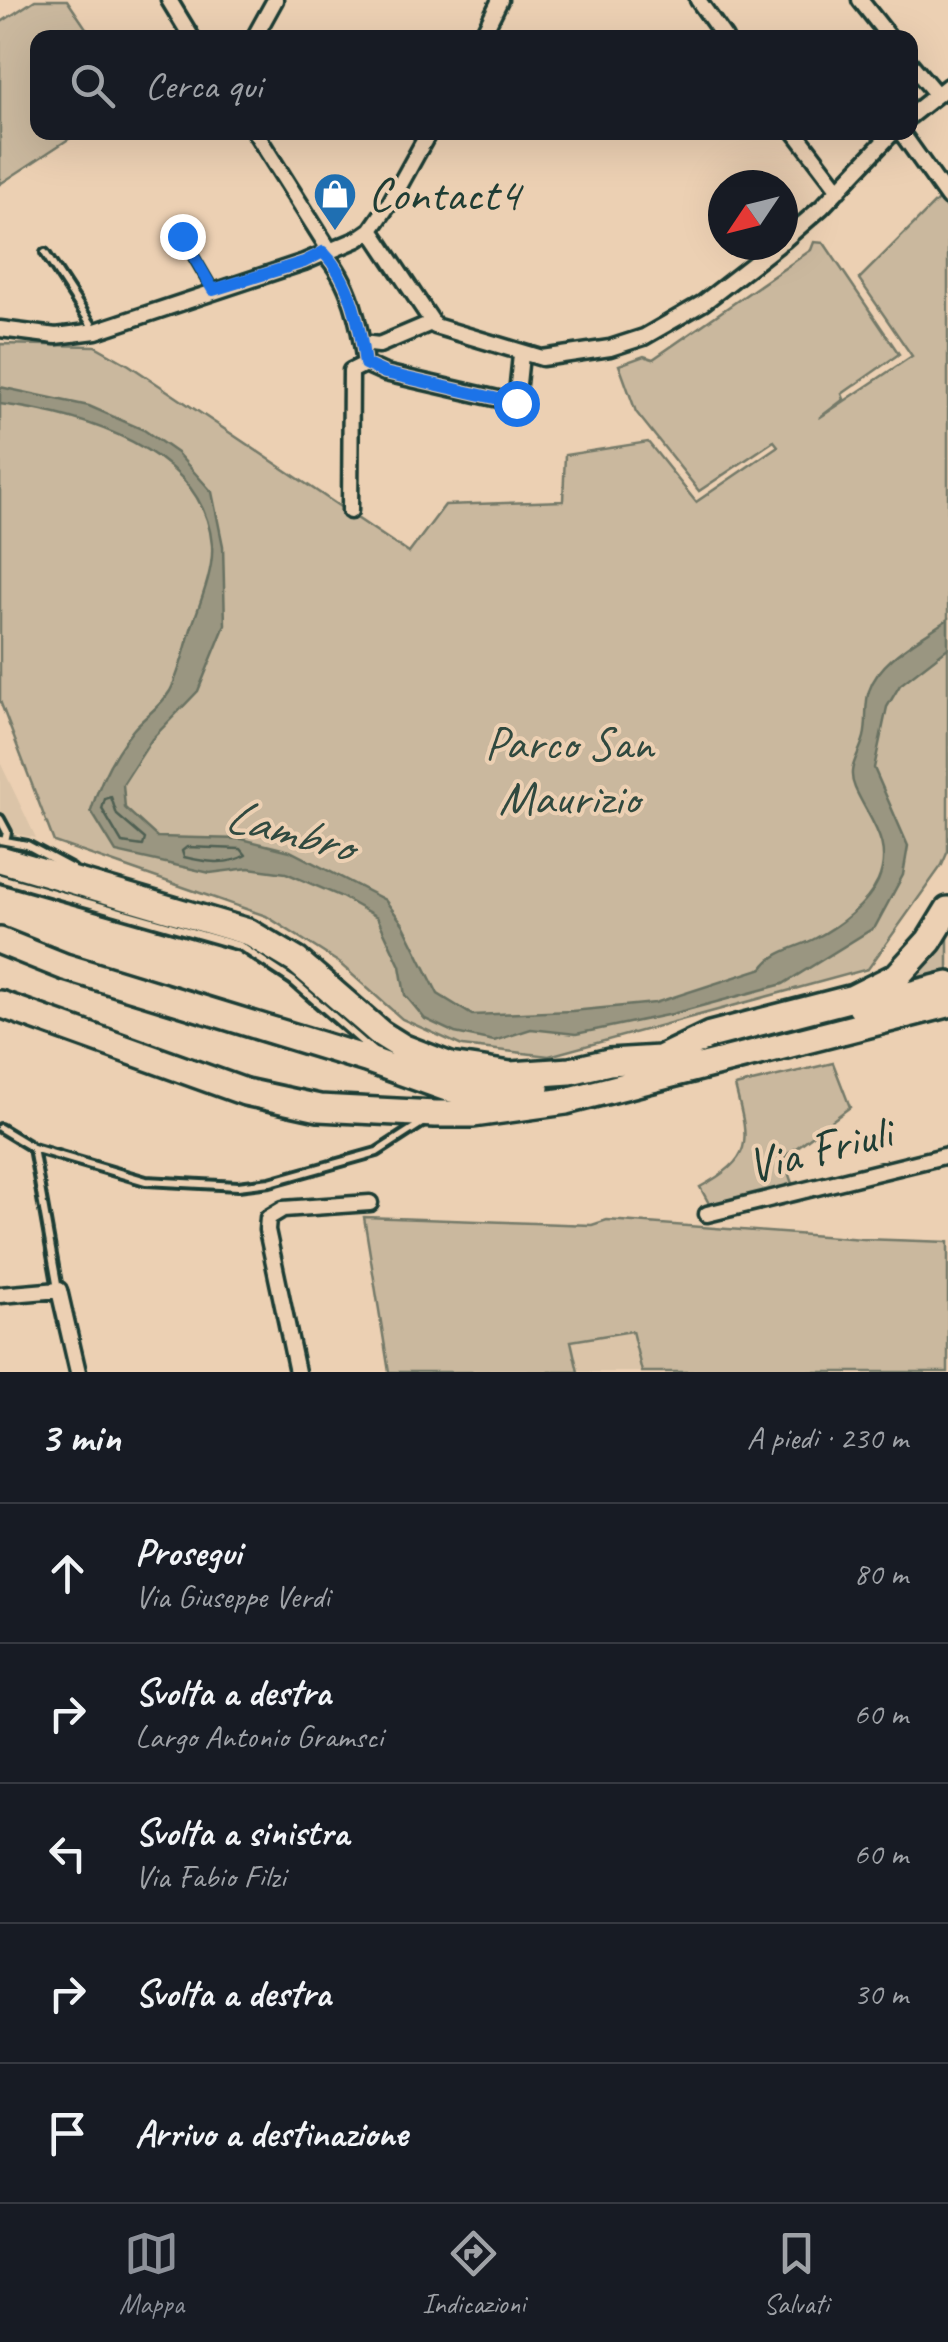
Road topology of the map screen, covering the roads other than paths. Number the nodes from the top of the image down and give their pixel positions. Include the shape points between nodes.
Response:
1 (169, 0) edge
2 (275, 0) edge
3 (500, 0) edge
4 (698, 0) edge
5 (860, 0) edge
6 (187, 30) edge
7 (258, 30) edge
8 (485, 30) edge
9 (719, 30) edge
10 (884, 30) edge
11 (918, 69) edge
12 (942, 91) edge
13 (918, 110) edge
14 (259, 140) edge
15 (424, 140) edge
16 (802, 140) edge
17 (886, 140) edge
18 (907, 140) edge
19 (839, 190) junction
20 (948, 198) edge
21 (798, 227) edge
22 (371, 230) junction
23 (182, 236) dead end
24 (327, 252) junction
25 (45, 253) dead end
26 (758, 260) edge
27 (213, 290) junction
28 (428, 319) junction
29 (0, 329) edge
30 (96, 331) junction
31 (362, 343) junction
32 (522, 354) junction
33 (358, 368) junction
34 (350, 511) dead end
35 (0, 818) edge
36 (1, 846) edge
37 (0, 878) edge
38 (948, 910) edge
39 (0, 941) edge
40 (948, 985) edge
41 (0, 1004) edge
42 (948, 1004) edge
43 (660, 1059) junction
44 (413, 1077) junction
45 (435, 1114) junction
46 (0, 1128) edge
47 (33, 1148) junction
48 (948, 1155) edge
49 (370, 1203) dead end
50 (708, 1214) dead end
51 (58, 1290) junction
52 (0, 1295) edge
53 (78, 1372) edge
54 (297, 1372) edge

1 - 6 street
2 - 7 street
3 - 8 street
4 - 9 street
5 - 10 street
11 - 12 street
12 - 13 street
14 - 24 street
15 - 22 street
16 - 19 street
17 - 19 street
18 - 20 street
19 - 21 street
22 - 24 street
22 - 28 street
23 - 27 lane
24 - 27 street
24 - 31 street via 346,287
25 - 30 lane
26 - 32 street via 644,337 552,358
27 - 30 street
28 - 31 street via 379,344
28 - 32 street via 443,330
29 - 30 street via 56,336
31 - 33 street
32 - 33 street via 516,403
33 - 34 street
35 - 36 lane via 7,832
36 - 43 highway via 275,946 390,1041 450,1066 540,1074
37 - 44 lane via 240,946 294,980 351,1033
38 - 43 highway via 914,959 875,989 710,1035
39 - 44 highway
40 - 43 highway
41 - 45 highway via 245,1092 319,1108
42 - 45 highway via 566,1101
43 - 44 highway via 508,1092 465,1092
45 - 47 lane via 377,1152 238,1186 146,1182
46 - 47 lane
47 - 51 lane
48 - 50 street, Via Friuli
49 - 54 street via 283,1209 270,1216 267,1230
51 - 52 street
51 - 53 street

